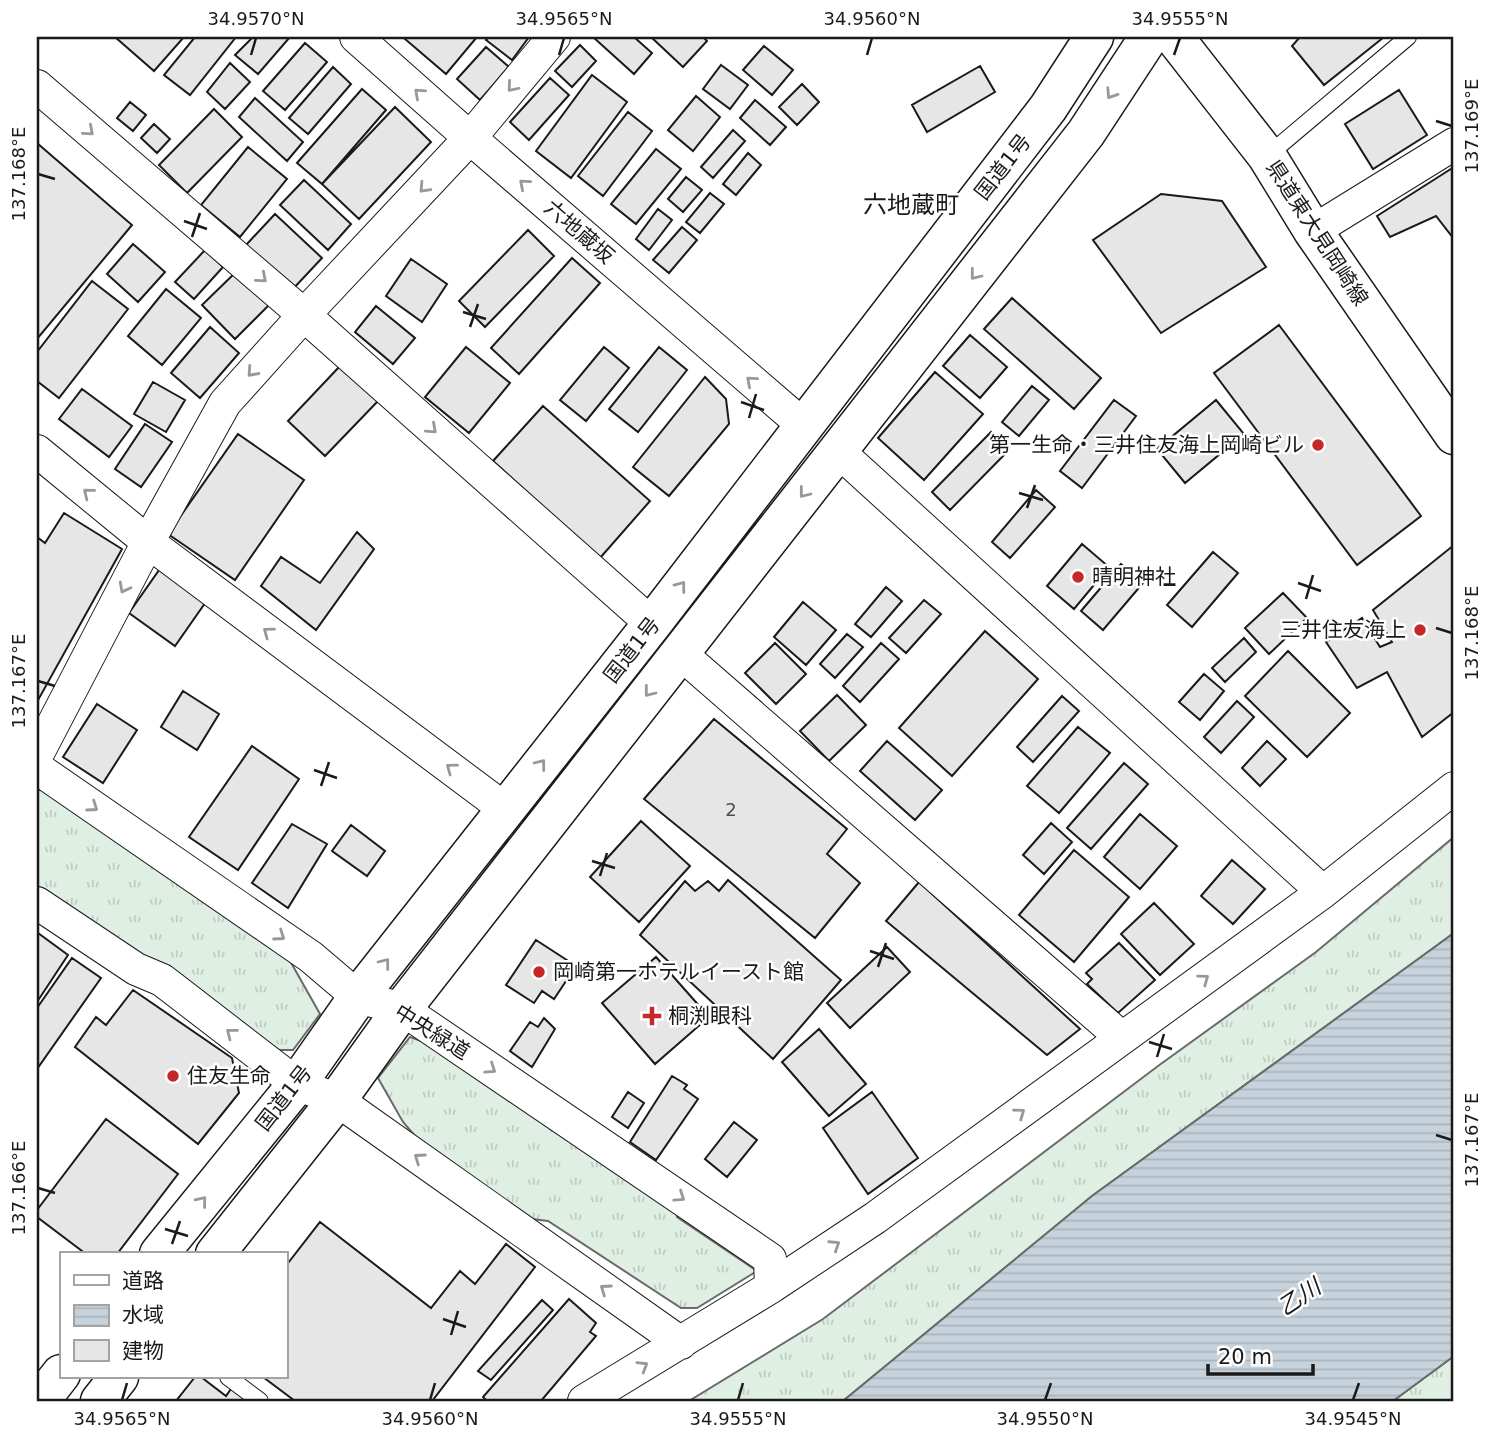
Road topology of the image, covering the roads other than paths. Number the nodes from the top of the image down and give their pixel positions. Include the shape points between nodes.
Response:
1 (356, 37) edge
2 (554, 37) edge
3 (1094, 37) edge
4 (1149, 37) edge
5 (1174, 37) edge
6 (1408, 37) edge
7 (37, 86) edge
8 (470, 138) junction
9 (1454, 144) edge
10 (1266, 156) junction
11 (1313, 231) junction
12 (304, 315) junction
13 (803, 425) junction
14 (1454, 435) edge
15 (37, 451) edge
16 (838, 451) junction
17 (148, 542) junction
18 (652, 624) junction
19 (680, 653) junction
20 (37, 755) edge
21 (37, 768) edge
22 (1454, 788) edge
23 (505, 809) junction
24 (1324, 892) junction
25 (37, 903) edge
26 (358, 996) junction
27 (402, 1009) junction
28 (1122, 1038) junction
29 (297, 1084) junction
30 (337, 1100) junction
31 (161, 1252) edge
32 (217, 1252) edge
33 (771, 1287) junction
34 (681, 1343) junction
35 (60, 1375) edge
36 (118, 1378) edge
37 (229, 1378) edge
38 (40, 1401) edge
39 (100, 1401) edge
40 (260, 1401) edge
41 (584, 1401) edge

8 -> 1 street, 六地蔵坂
2 -> 8 street
3 - 13 main road, 国道1号 via 1048,108
4 -> 16 main road, 国道1号 via 1086,133
5 - 10 main road, 県道東大見岡崎線
6 - 10 lane
7 -> 12 street
8 -> 12 street
13 -> 8 street, 六地蔵坂
9 - 11 street
10 - 11 main road, 県道東大見岡崎線
11 - 14 main road, 県道東大見岡崎線
12 -> 17 street via 225,403
12 -> 18 street
18 -> 13 main road, 国道1号
17 -> 15 street
16 -> 19 main road, 国道1号
16 - 24 street
17 -> 20 street
23 -> 17 street
23 -> 18 main road, 国道1号
19 -> 27 main road, 国道1号
19 - 28 street
21 -> 26 street, 中央緑道 via 311,957
22 - 24 street
26 -> 23 main road, 国道1号
28 -> 24 street
29 -> 25 street via 162,979 136,969
26 - 27 street, 中央緑道
26 - 29 main road, 国道1号
27 - 30 main road, 国道1号
27 -> 33 street, 中央緑道 via 770,1259
33 -> 28 street via 875,1218
29 - 30 street
31 -> 29 main road, 国道1号
30 - 32 main road, 国道1号
34 -> 30 street
33 - 34 street
41 -> 34 street
35 - 38 main road
36 - 39 main road
37 - 40 lane

